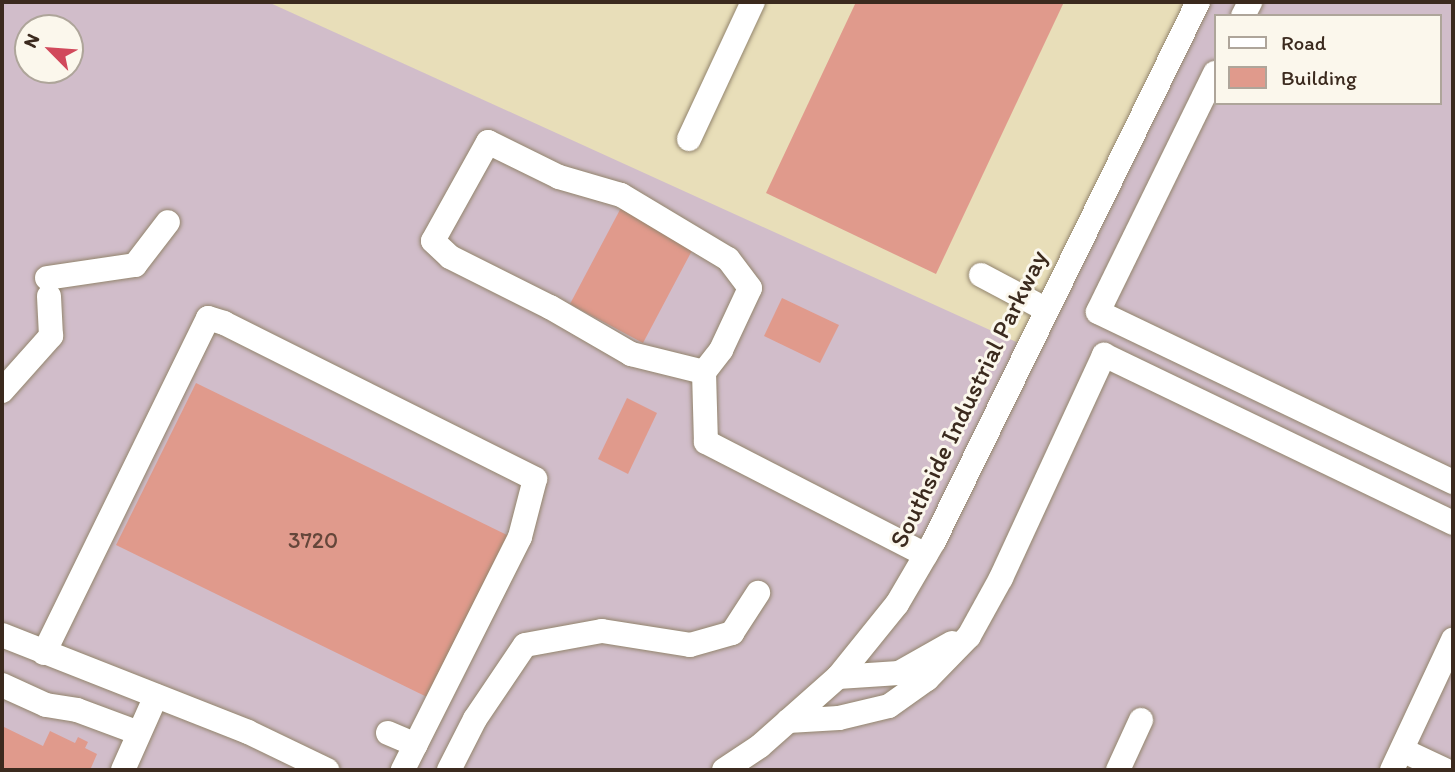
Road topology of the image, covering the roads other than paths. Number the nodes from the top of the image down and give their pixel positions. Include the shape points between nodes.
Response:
1 (753, 2) edge
2 (1198, 2) edge
3 (1214, 75) edge
4 (689, 139) dead end
5 (168, 222) dead end
6 (981, 275) dead end
7 (1045, 309) junction
8 (704, 372) junction
9 (2, 391) edge
10 (1453, 482) edge
11 (1453, 523) edge
12 (926, 555) junction
13 (758, 593) dead end
14 (2, 635) edge
15 (969, 636) junction
16 (1453, 640) edge
17 (44, 653) junction
18 (838, 677) junction
19 (2, 685) edge
20 (156, 696) junction
21 (1141, 720) dead end
22 (788, 721) junction
23 (139, 733) junction
24 (388, 733) dead end
25 (416, 746) junction
26 (1397, 760) edge
27 (123, 770) edge
28 (327, 770) edge
29 (403, 770) edge
30 (449, 770) edge
31 (724, 770) edge
32 (1118, 770) edge
33 (1445, 770) edge

1 - 4 street
2 - 7 street, Southside Industrial Parkway
3 - 10 street via 1098,312
5 - 9 street via 135,265 48,287 51,336
6 - 7 street
7 - 12 street, Southside Industrial Parkway
8 - 8 street via 631,354 450,257 433,242 488,142 559,177 621,195 728,259 750,288 721,349
8 - 12 street via 706,442
11 - 15 street via 1104,355 1001,578
12 - 18 street, Southside Industrial Parkway via 897,604
13 - 30 street via 732,633 690,645 602,631 525,645 475,719
14 - 17 street
15 - 18 street via 899,673
15 - 22 street via 928,679 888,706 839,718
16 - 26 street
17 - 20 street
17 - 25 street via 90,583 208,318 535,479 520,537
18 - 22 street, Southside Industrial Parkway
19 - 23 street via 46,705 77,710
20 - 23 street
20 - 28 street
21 - 32 street
22 - 31 street, Southside Industrial Parkway
23 - 27 street
24 - 25 street
25 - 29 street
26 - 33 street

